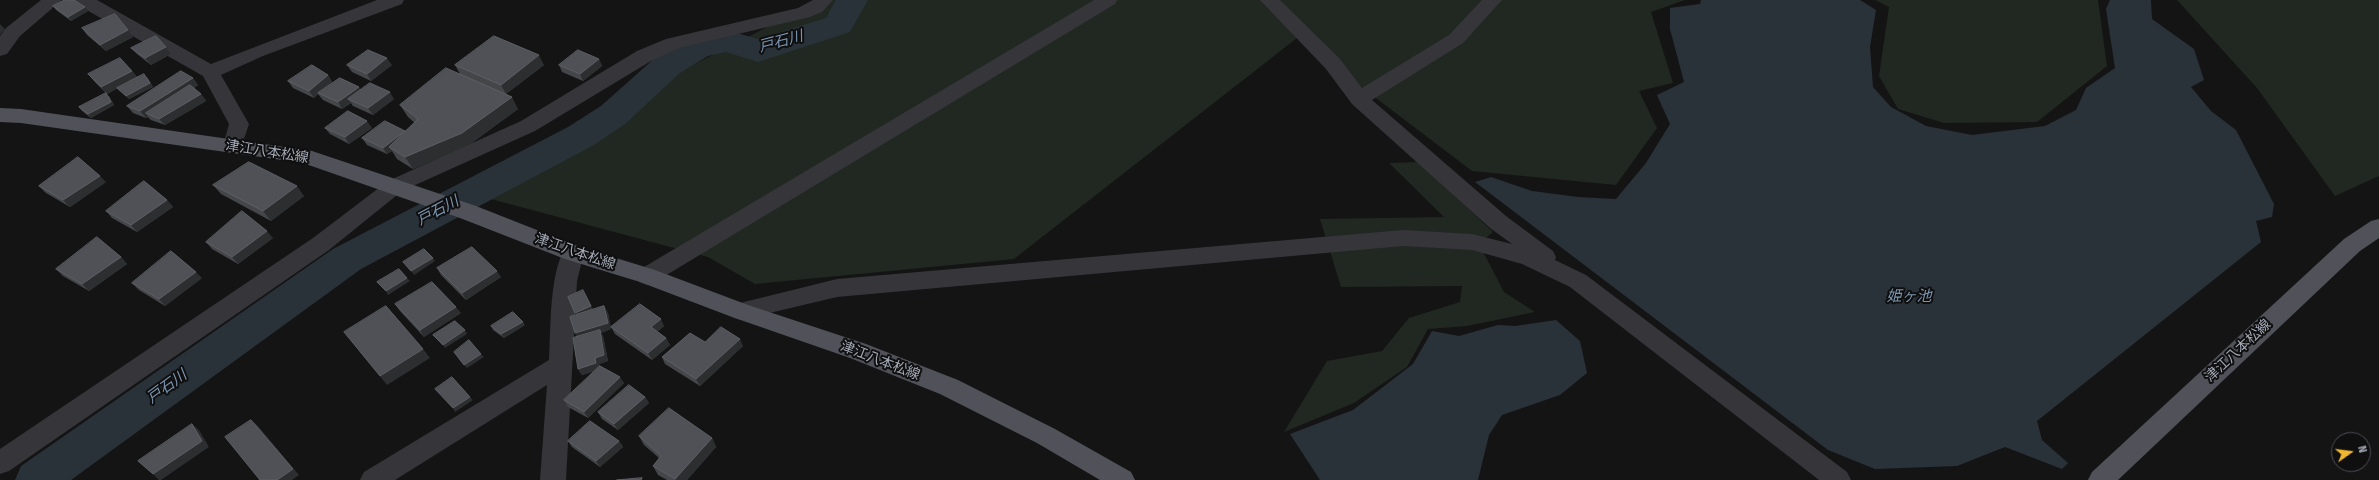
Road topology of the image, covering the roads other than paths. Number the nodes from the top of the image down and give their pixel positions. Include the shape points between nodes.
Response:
1 (53, 0) edge
2 (83, 0) edge
3 (395, 0) edge
4 (824, 0) edge
5 (1108, 0) edge
6 (1269, 0) edge
7 (1493, 0) edge
8 (0, 50) edge
9 (210, 72) junction
10 (1359, 99) junction
11 (0, 115) edge
12 (233, 146) junction
13 (402, 189) junction
14 (2379, 227) edge
15 (573, 253) junction
16 (647, 276) junction
17 (1578, 281) junction
18 (740, 311) junction
19 (559, 366) junction
20 (0, 463) edge
21 (373, 480) edge
22 (552, 480) edge
23 (1122, 480) edge
24 (1838, 480) edge
25 (2101, 480) edge

1 - 8 street via 13,32
2 - 9 street
3 - 9 street
4 - 13 street via 804,13 673,43 644,56 528,126
5 - 16 street
6 - 10 street via 1333,64
7 - 10 street via 1456,39
9 - 12 street via 239,124
10 - 17 street via 1498,222
11 - 12 main road, 津江八本松線
12 - 13 main road, 津江八本松線 via 305,156
13 - 15 main road, 津江八本松線
13 - 20 street
14 - 25 main road, 津江八本松線 via 2352,245
15 - 16 main road, 津江八本松線
15 - 19 street via 566,281
16 - 18 main road, 津江八本松線
17 - 18 street via 1528,257 1472,242 1403,238 837,288
17 - 24 street
18 - 23 main road, 津江八本松線 via 858,351 949,387 1046,436
19 - 21 street
19 - 22 street

